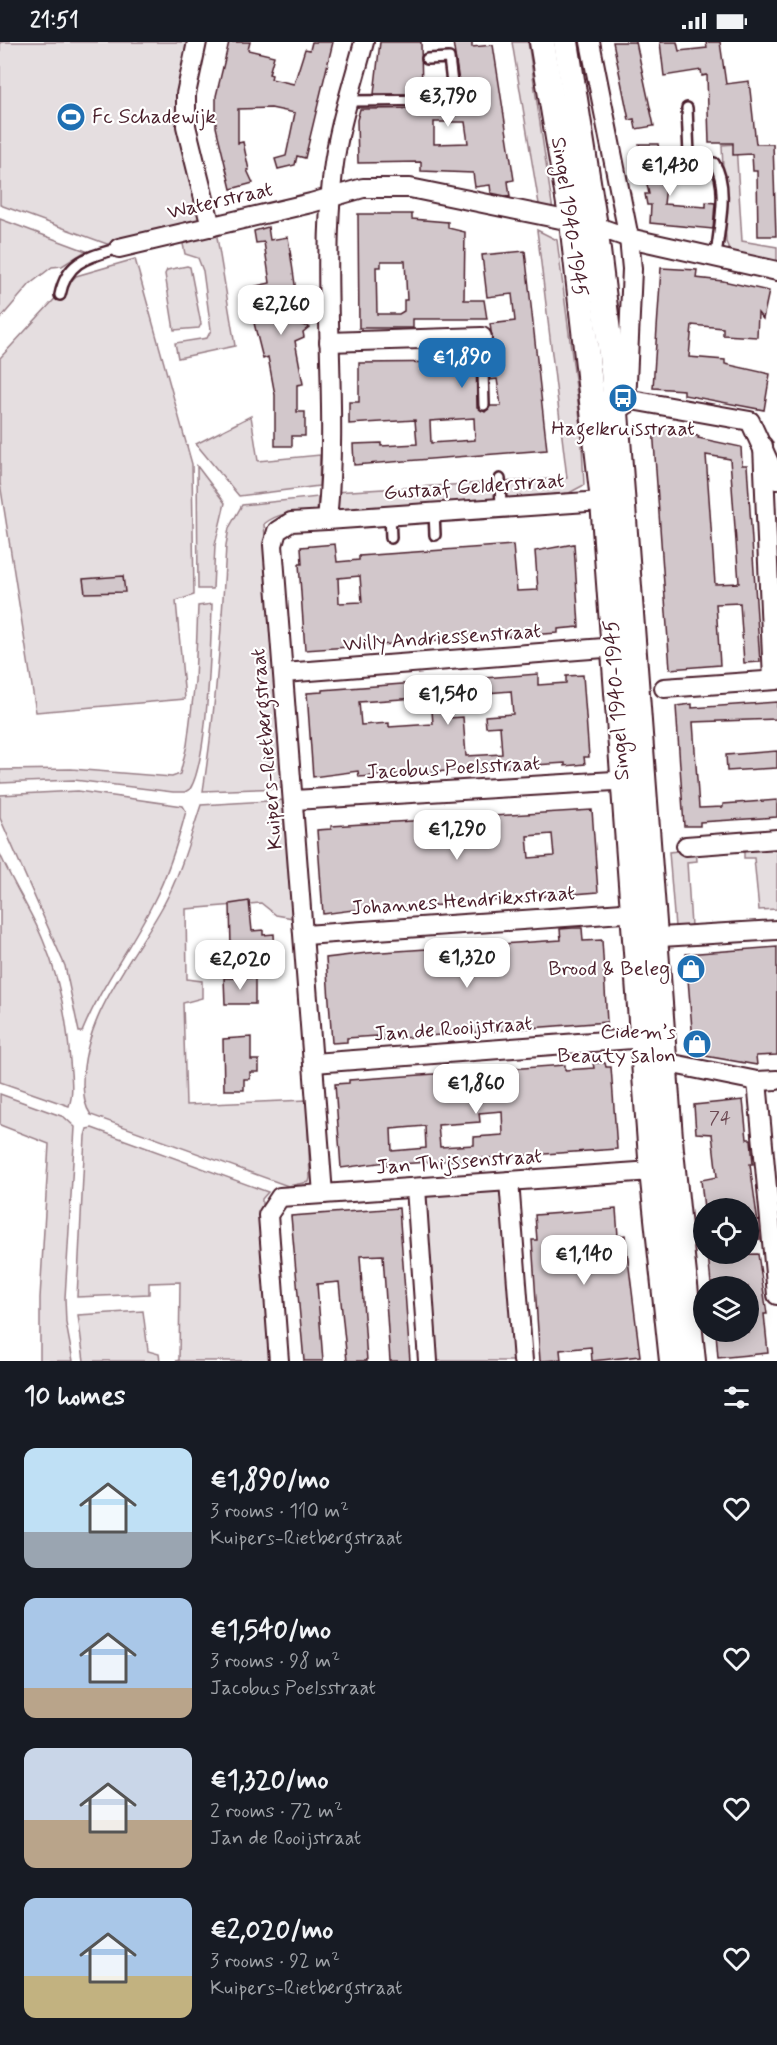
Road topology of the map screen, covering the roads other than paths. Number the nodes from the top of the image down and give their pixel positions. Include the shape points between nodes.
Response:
1 (197, 42) edge
2 (364, 42) edge
3 (535, 42) edge
4 (542, 42) edge
5 (566, 42) edge
6 (590, 42) edge
7 (427, 58) dead end
8 (349, 101) junction
9 (687, 108) dead end
10 (331, 197) junction
11 (576, 222) junction
12 (211, 227) junction
13 (629, 238) junction
14 (119, 248) joint
15 (716, 258) junction
16 (777, 271) edge
17 (60, 295) dead end
18 (482, 337) joint
19 (329, 342) junction
20 (626, 399) junction
21 (484, 405) dead end
22 (763, 446) junction
23 (500, 479) dead end
24 (777, 480) edge
25 (607, 500) junction
26 (501, 508) junction
27 (434, 512) junction
28 (390, 515) junction
29 (327, 520) junction
30 (435, 535) dead end
31 (391, 538) dead end
32 (604, 648) junction
33 (284, 673) junction
34 (775, 680) edge
35 (664, 688) dead end
36 (614, 781) junction
37 (294, 800) junction
38 (777, 838) edge
39 (686, 846) dead end
40 (623, 913) junction
41 (777, 930) edge
42 (305, 935) junction
43 (651, 938) junction
44 (632, 1039) junction
45 (314, 1063) junction
46 (673, 1064) junction
47 (777, 1080) edge
48 (757, 1081) junction
49 (667, 1098) junction
50 (647, 1171) junction
51 (509, 1181) junction
52 (416, 1188) junction
53 (323, 1194) junction
54 (774, 1234) edge
55 (777, 1295) edge
56 (279, 1361) edge
57 (428, 1361) edge
58 (523, 1361) edge
59 (662, 1361) edge
60 (672, 1361) edge
61 (693, 1361) edge

1 - 12 street via 186,94 186,126
2 - 8 street
3 - 11 street, Singel 1940-1945
4 - 11 main road, Singel 1940-1945
5 - 11 main road, Singel 1940-1945
6 - 13 street, Singel 1940-1945
7 - 8 lane via 449,58 454,100
8 - 10 street via 333,169
9 - 15 lane via 689,155 697,161 714,163 719,170 722,195
10 - 11 street via 363,188 410,188
10 - 12 street, Waterstraat
10 - 19 street
11 - 13 street
11 - 25 street, Singel 1940-1945 via 583,387
11 - 25 main road, Singel 1940-1945 via 613,372
12 - 14 street, Waterstraat
13 - 15 street
13 - 20 street, Singel 1940-1945 via 632,268
14 - 17 lane via 88,257 72,267 64,278
15 - 16 street
18 - 19 street
18 - 21 lane
19 - 29 street
20 - 22 street via 750,421
20 - 43 street, Singel 1940-1945
22 - 24 street
22 - 34 street
23 - 26 lane
25 - 26 street, Gustaaf Gelderstraat
25 - 32 street, Singel 1940-1945
25 - 43 main road, Singel 1940-1945
26 - 27 street, Gustaaf Gelderstraat
27 - 28 street, Gustaaf Gelderstraat
27 - 30 lane
28 - 29 street, Gustaaf Gelderstraat
28 - 31 lane
29 - 33 street, Kuipers-Rietbergstraat via 291,522 277,531 273,545
32 - 33 street, Willy Andriessenstraat
32 - 36 street, Singel 1940-1945
33 - 37 street, Kuipers-Rietbergstraat
34 - 35 street
36 - 37 street, Jacobus Poelsstraat
36 - 40 street, Singel 1940-1945
37 - 42 street, Kuipers-Rietbergstraat
38 - 39 street
40 - 42 street, Johannes Hendrikxstraat
40 - 44 street, Singel 1940-1945
41 - 43 street
42 - 45 street, Kuipers-Rietbergstraat
43 - 46 street, Singel 1940-1945
43 - 49 main road, Singel 1940-1945
43 - 50 main road, Singel 1940-1945
44 - 45 street, Jan de Rooijstraat
44 - 50 street, Singel 1940-1945
45 - 53 street, Kuipers-Rietbergstraat
46 - 48 street
46 - 49 street, Singel 1940-1945 via 676,1089
47 - 48 street
48 - 54 street
49 - 61 main road, Singel 1940-1945
50 - 51 street, Jan Thijssenstraat
50 - 59 street, Singel 1940-1945
50 - 60 main road, Singel 1940-1945
51 - 52 street, Jan Thijssenstraat
51 - 58 street
52 - 53 street, Jan Thijssenstraat
52 - 57 street
53 - 56 street, Jan Thijssenstraat via 280,1197 268,1215
54 - 55 street

